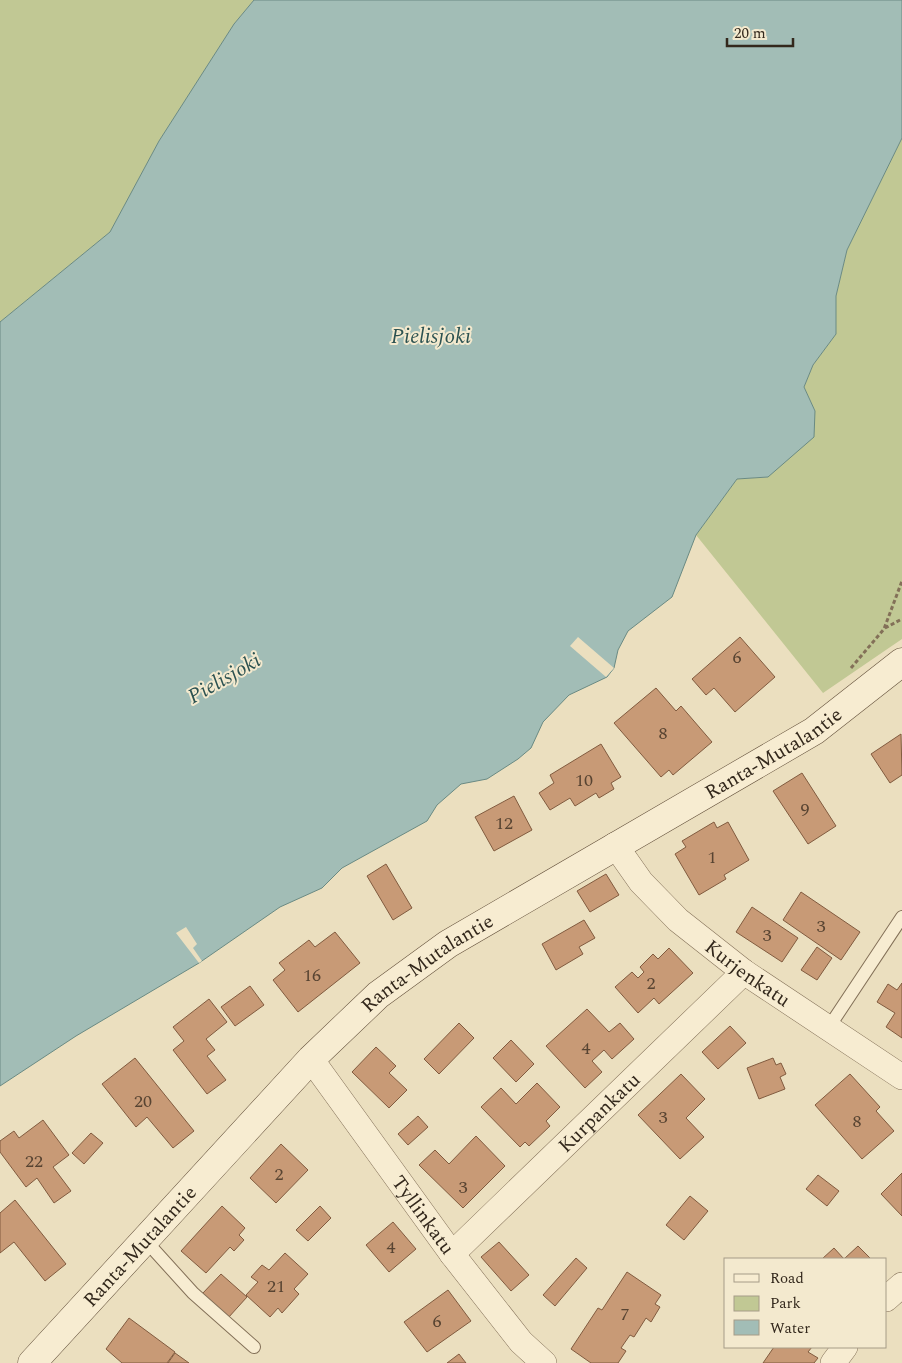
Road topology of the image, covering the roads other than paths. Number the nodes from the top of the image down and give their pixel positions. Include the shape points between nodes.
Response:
1 (902, 662) edge
2 (615, 845) junction
3 (902, 917) edge
4 (744, 972) junction
5 (828, 1027) junction
6 (311, 1060) junction
7 (902, 1077) edge
8 (145, 1240) junction
9 (452, 1254) junction
10 (902, 1285) edge
11 (887, 1298) edge
12 (254, 1347) dead end
13 (844, 1348) edge
14 (41, 1360) edge
15 (544, 1363) edge
16 (833, 1363) edge

1 - 2 street, Ranta-Mutalantie via 814,730
2 - 4 street, Kurjenkatu via 640,882 678,920
2 - 6 street, Ranta-Mutalantie via 448,944 378,995
3 - 5 lane
4 - 5 street, Kurjenkatu
4 - 9 street, Kurpankatu
5 - 7 street, Kurjenkatu
6 - 8 street, Ranta-Mutalantie
6 - 9 street, Tyllinkatu
8 - 12 lane via 193,1293
8 - 14 street, Ranta-Mutalantie
9 - 15 street, Tyllinkatu via 521,1342
10 - 11 street
13 - 16 street

